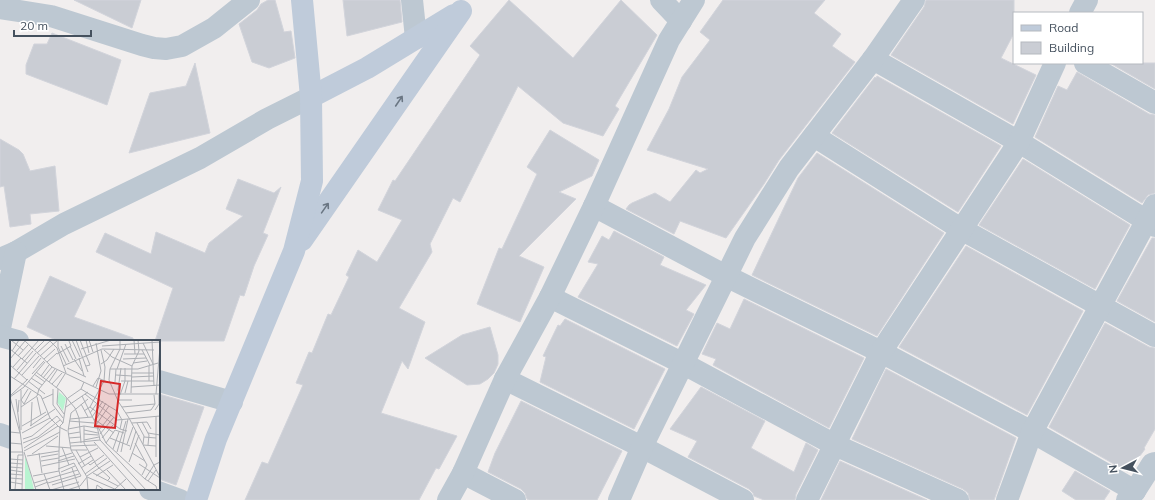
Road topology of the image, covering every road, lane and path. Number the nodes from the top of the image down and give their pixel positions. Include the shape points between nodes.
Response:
1 (249, 0) edge
2 (302, 0) edge
3 (412, 0) edge
4 (660, 0) edge
5 (694, 0) edge
6 (914, 0) edge
7 (1087, 0) edge
8 (466, 6) edge
9 (0, 8) edge
10 (1081, 12) edge
11 (681, 21) junction
12 (416, 38) junction
13 (873, 58) junction
14 (1055, 64) edge
15 (1087, 64) edge
16 (311, 97) junction
17 (1155, 103) edge
18 (814, 136) junction
19 (1019, 142) junction
20 (594, 206) junction
21 (1152, 218) edge
22 (961, 229) junction
23 (294, 251) junction
24 (8, 256) edge
25 (726, 276) junction
26 (550, 297) junction
27 (1101, 306) junction
28 (0, 328) edge
29 (0, 336) edge
30 (1155, 336) edge
31 (14, 340) edge
32 (881, 352) junction
33 (684, 364) junction
34 (505, 379) junction
35 (160, 381) edge
36 (232, 402) junction
37 (1032, 432) junction
38 (0, 434) edge
39 (10, 438) edge
40 (835, 445) junction
41 (642, 447) junction
42 (1154, 462) edge
43 (464, 473) junction
44 (153, 490) edge
45 (1131, 495) edge
46 (180, 500) edge
47 (196, 500) edge
48 (448, 500) edge
49 (515, 500) edge
50 (619, 500) edge
51 (743, 500) edge
52 (808, 500) edge
53 (958, 500) edge
54 (1007, 500) edge

1 - 9 street via 214,28 182,46 166,48 142,45 51,16
2 - 16 main road
3 - 12 street
4 - 11 street
5 - 11 street
6 - 13 street
7 - 10 street
8 - 12 main road
23 -> 8 main road
11 - 20 street
12 - 16 main road via 367,68
13 - 18 street
13 - 19 street
14 - 19 street
15 - 17 street
16 - 23 main road via 312,181
16 - 24 street via 200,158 64,224
18 - 22 street
18 - 25 street via 789,168 745,238
19 - 21 street
19 - 22 street
20 - 25 street
20 - 26 street
21 - 27 street
22 - 27 street
22 - 32 street
23 - 36 main road
24 - 28 street
25 - 32 street
25 - 33 street
26 - 33 street
26 - 34 street
27 - 30 street
27 - 37 street
29 - 31 street
32 - 37 street
32 - 40 street
33 - 40 street
33 - 41 street
34 - 41 street
34 - 43 street
35 - 36 street
36 - 47 main road via 216,439
37 - 45 street
37 - 54 street
38 - 39 street
40 - 52 street
40 - 53 street
41 - 50 street
41 - 51 street
42 - 45 street
43 - 48 street
43 - 49 street
44 - 46 street

